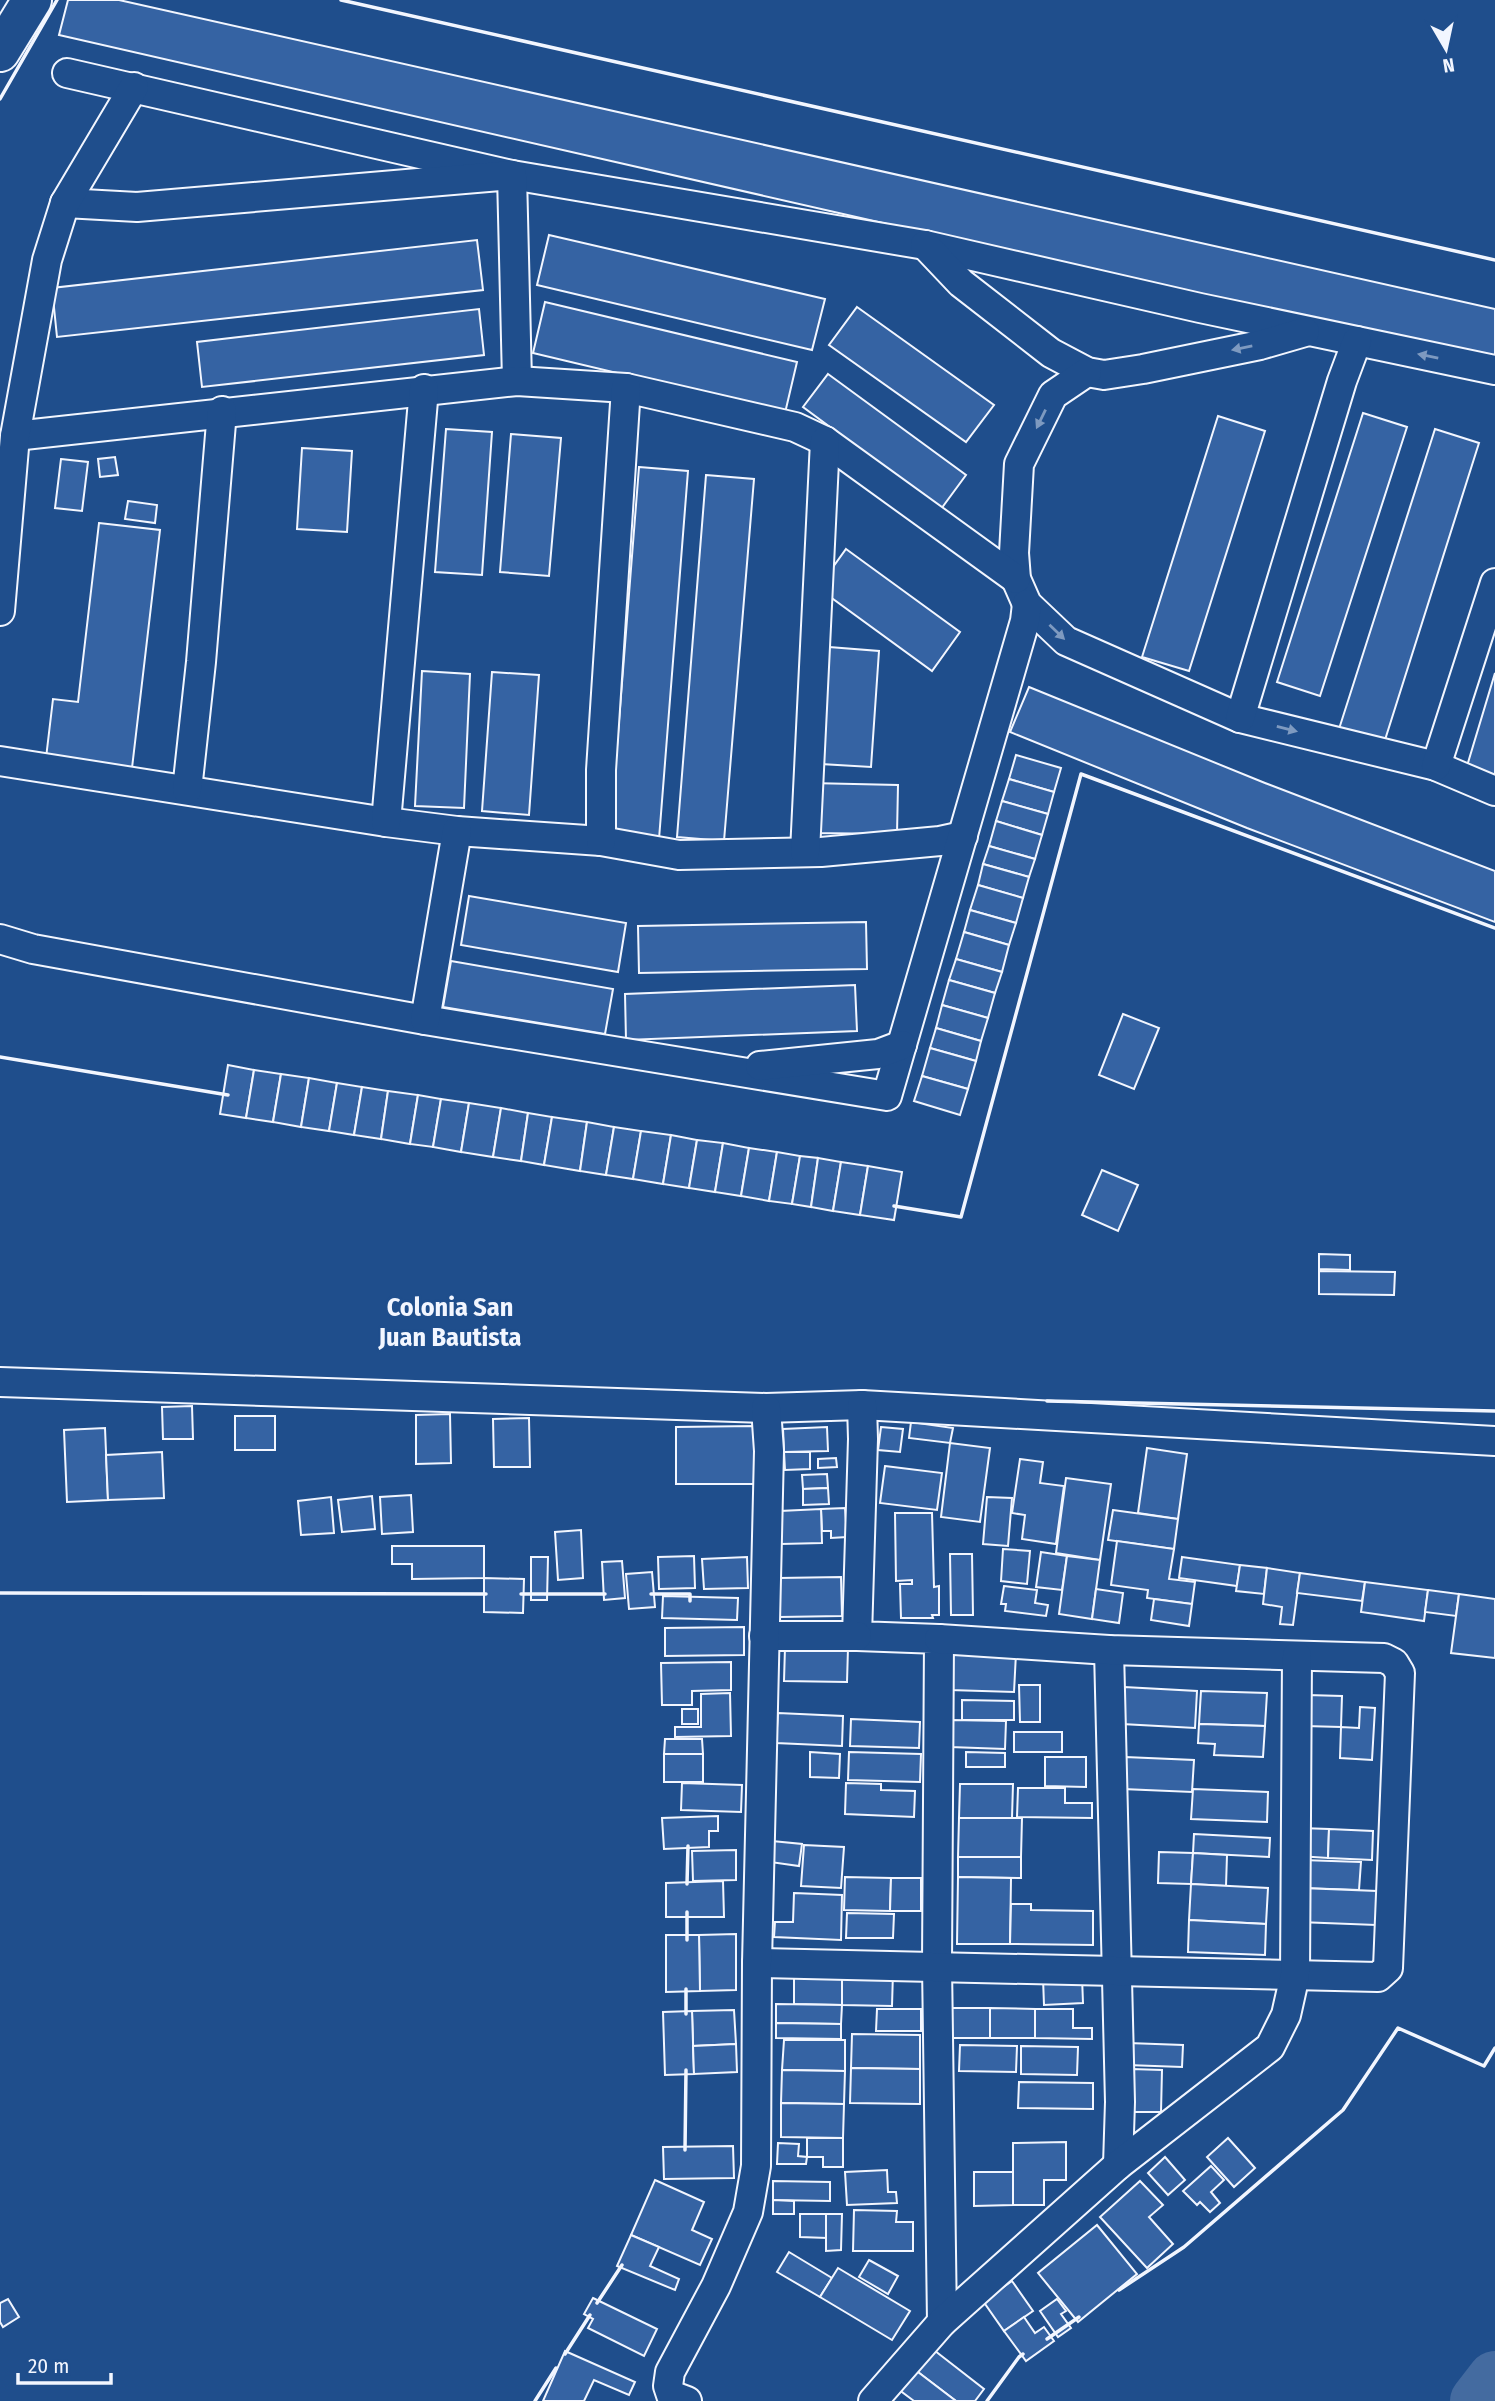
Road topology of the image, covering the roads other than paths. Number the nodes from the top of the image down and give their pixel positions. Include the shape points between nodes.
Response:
1 (32, 0) edge
2 (0, 52) edge
3 (67, 73) dead end
4 (134, 87) junction
5 (512, 175) junction
6 (65, 202) junction
7 (925, 245) junction
8 (1308, 331) junction
9 (1357, 341) junction
10 (1495, 370) edge
11 (1087, 372) junction
12 (517, 381) junction
13 (626, 388) junction
14 (424, 389) junction
15 (222, 411) junction
16 (15, 436) junction
17 (825, 441) junction
18 (1016, 579) junction
19 (1495, 583) edge
20 (1027, 604) junction
21 (0, 611) edge
22 (1240, 718) junction
23 (0, 761) edge
24 (1436, 766) junction
25 (187, 790) junction
26 (1495, 791) edge
27 (386, 822) junction
28 (457, 831) junction
29 (963, 835) junction
30 (601, 841) junction
31 (805, 852) junction
32 (0, 939) edge
33 (425, 1020) junction
34 (902, 1045) junction
35 (732, 1070) junction
36 (0, 1382) edge
37 (862, 1405) junction
38 (766, 1408) junction
39 (1495, 1441) edge
40 (764, 1636) junction
41 (857, 1636) junction
42 (939, 1639) junction
43 (1110, 1650) junction
44 (1297, 1656) junction
45 (757, 1963) junction
46 (937, 1965) junction
47 (1118, 1971) junction
48 (1296, 1975) junction
49 (1118, 2165) junction
50 (942, 2322) junction
51 (687, 2401) edge
52 (873, 2401) edge

1 - 2 street
3 - 4 street
4 - 5 street
4 - 6 street
5 - 6 street via 137,207
5 - 7 street
5 - 12 street
6 - 16 street via 47,260
7 - 8 street
7 - 11 street via 961,283 1051,353
8 - 9 street
8 -> 11 street via 1143,369 1104,375
10 -> 9 street
9 - 22 street
11 -> 18 street via 1053,395 1020,464
12 - 13 street
12 - 14 street
13 - 17 street via 795,427
13 - 30 street via 601,769
14 - 15 street
14 - 27 street
15 - 16 street
15 - 25 street
16 - 21 street
17 - 18 street
17 - 31 street
18 - 20 street
19 - 24 street
20 -> 22 street via 1066,641
20 - 29 street
22 -> 24 street
23 - 25 street
24 - 26 street
25 - 27 street
27 - 28 street
28 - 30 street
28 - 33 street
29 - 31 street via 940,841
29 - 34 street
30 - 31 street via 680,855
32 - 33 street via 33,949
33 - 35 street
34 - 35 street via 878,1054
34 - 35 street via 887,1096
36 - 38 street
37 - 38 street
37 - 39 street
37 - 41 street
38 - 40 street
40 - 41 street
40 - 45 street
41 - 42 street
42 - 43 street
42 - 46 street
43 - 44 street
43 - 47 street
44 - 48 street
44 - 48 street via 1384,1658 1400,1673 1388,1968 1378,1977
45 - 46 street
45 - 51 street via 753,2188 748,2212 716,2286 670,2372 671,2395
46 - 47 street
46 - 50 street
47 - 48 street
47 - 49 street
48 - 49 street via 1286,2015 1270,2047
49 - 50 street
50 - 52 street

